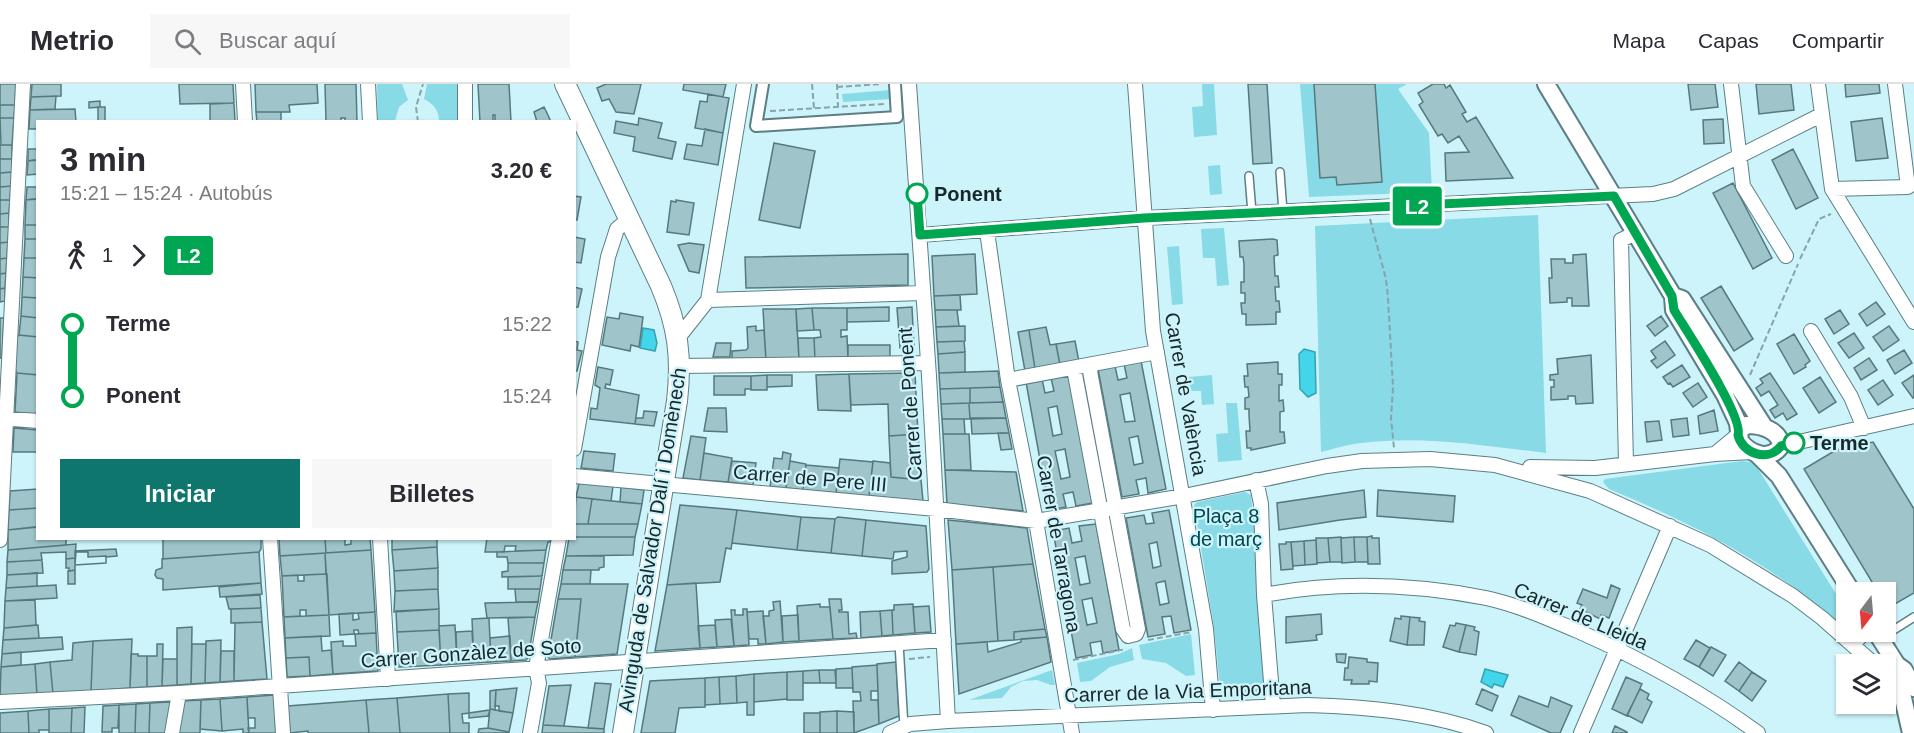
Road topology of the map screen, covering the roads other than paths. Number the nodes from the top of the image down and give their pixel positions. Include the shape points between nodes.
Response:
1 (23, 84) edge
2 (243, 84) edge
3 (368, 84) edge
4 (465, 84) edge
5 (566, 84) edge
6 (744, 84) edge
7 (763, 84) edge
8 (895, 84) edge
9 (909, 84) edge
10 (1135, 84) edge
11 (1546, 84) edge
12 (1731, 84) edge
13 (1818, 84) edge
14 (1895, 84) edge
15 (1821, 115) junction
16 (245, 120) edge
17 (370, 120) edge
18 (465, 120) edge
19 (1739, 157) junction
20 (1280, 172) dead end
21 (1249, 176) dead end
22 (1832, 189) junction
23 (1614, 196) junction
24 (1283, 212) junction
25 (1252, 213) junction
26 (1144, 218) junction
27 (629, 219) junction
28 (987, 231) junction
29 (1636, 233) junction
30 (920, 235) junction
31 (1786, 256) dead end
32 (923, 293) junction
33 (1672, 296) junction
34 (708, 300) junction
35 (1913, 318) edge
36 (1811, 331) dead end
37 (678, 338) junction
38 (1157, 352) junction
39 (928, 363) junction
40 (680, 366) junction
41 (1089, 366) junction
42 (1074, 369) junction
43 (1008, 380) junction
44 (1914, 416) edge
45 (3, 418) edge
46 (36, 421) edge
47 (1864, 428) junction
48 (1739, 432) junction
49 (576, 438) edge
50 (1775, 440) junction
51 (1755, 453) junction
52 (1715, 454) junction
53 (1626, 464) junction
54 (1495, 465) junction
55 (1595, 468) junction
56 (576, 476) edge
57 (1779, 476) junction
58 (1256, 480) junction
59 (663, 484) junction
60 (1590, 491) junction
61 (1184, 496) junction
62 (936, 509) junction
63 (1108, 510) junction
64 (1036, 521) junction
65 (1670, 526) junction
66 (0, 540) edge
67 (270, 540) edge
68 (380, 540) edge
69 (559, 540) edge
70 (1846, 582) edge
71 (1264, 595) junction
72 (1914, 617) edge
73 (1896, 628) edge
74 (1836, 632) edge
75 (944, 640) junction
76 (1849, 642) edge
77 (899, 643) junction
78 (1617, 649) junction
79 (1862, 654) edge
80 (635, 662) junction
81 (536, 668) junction
82 (1896, 673) edge
83 (388, 679) junction
84 (1896, 683) edge
85 (280, 686) junction
86 (1914, 688) edge
87 (179, 693) junction
88 (0, 702) edge
89 (1273, 706) junction
90 (1214, 710) junction
91 (1069, 716) junction
92 (948, 721) junction
93 (904, 727) junction
94 (172, 733) edge
95 (283, 733) edge
96 (530, 733) edge
97 (623, 733) edge
98 (890, 733) edge
99 (1072, 733) edge
100 (1486, 733) edge
101 (1581, 733) edge
102 (1758, 733) edge
103 (1911, 733) edge

1 - 45 street
2 - 16 street
3 - 17 street
4 - 18 street
5 - 27 main road, Avinguda de Salvador Dalí i Domènech
6 - 34 street
7 - 8 street via 756,126 897,117
9 - 30 street, Carrer de Ponent
10 - 26 street, Carrer de València
11 - 23 street
12 - 19 street
13 - 15 street
14 - 22 street via 1908,188
15 - 19 street
15 - 22 street
19 - 23 street via 1674,189
19 - 31 street via 1743,186
20 - 24 lane
21 - 25 lane
22 - 35 street
23 - 24 street
23 - 29 street
24 - 25 street
25 - 26 street
26 - 28 street
26 - 38 street, Carrer de València
27 - 37 main road, Avinguda de Salvador Dalí i Domènech via 668,301
27 - 49 street via 617,229 608,257
28 - 30 street
28 - 43 street, Carrer de Tarragona
29 - 33 street
29 - 53 street via 1621,240
30 - 32 street, Carrer de Ponent
32 - 34 street
32 - 39 street, Carrer de Ponent
33 - 48 street via 1674,310 1720,386
33 - 50 street via 1682,299
34 - 37 street
36 - 47 street
37 - 40 main road, Avinguda de Salvador Dalí i Domènech
38 - 41 street
38 - 61 street, Carrer de València
39 - 40 street
39 - 62 street, Carrer de Ponent
40 - 59 main road, Avinguda de Salvador Dalí i Domènech
41 - 42 street
41 - 63 street
42 - 43 street
42 - 63 street
43 - 64 street, Carrer de Tarragona
44 - 47 street
45 - 46 street
45 - 66 street
47 - 50 street via 1801,442
48 - 50 street via 1747,425
48 - 51 street via 1742,445
48 - 52 street
50 - 51 street via 1768,455
50 - 57 street
51 - 52 street
51 - 57 street
52 - 53 street
53 - 55 street
54 - 55 street
54 - 58 street, Carrer de Pere III via 1430,459 1362,461
54 - 60 street
55 - 60 street
56 - 59 street, Carrer de Pere III
57 - 70 street
58 - 61 street, Carrer de Pere III
58 - 71 street via 1261,504
59 - 62 street, Carrer de Pere III
59 - 80 main road, Avinguda de Salvador Dalí i Domènech
60 - 65 street
61 - 63 street, Carrer de Pere III
61 - 90 street, Carrer de València via 1206,629
62 - 64 street, Carrer de Pere III
62 - 75 street, Carrer de Ponent
63 - 63 street via 1123,629 1128,636 1138,629
63 - 64 street, Carrer de Pere III
64 - 91 street, Carrer de Tarragona
65 - 74 street via 1754,571
65 - 78 street
67 - 85 street
68 - 83 street
69 - 81 street
71 - 78 street, Carrer de Lleida via 1350,585 1419,587 1488,599 1548,618
71 - 89 street
72 - 73 lane
75 - 77 street, Carrer Gonzàlez de Soto
75 - 92 street, Carrer de Ponent
76 - 79 street
77 - 80 street, Carrer Gonzàlez de Soto
77 - 93 lane
78 - 101 street
78 - 102 street, Carrer de Lleida via 1701,695
80 - 81 street, Carrer Gonzàlez de Soto
80 - 97 main road, Avinguda de Salvador Dalí i Domènech
81 - 83 street, Carrer Gonzàlez de Soto
81 - 96 street via 538,683
82 - 86 street via 1904,670
83 - 85 street, Carrer Gonzàlez de Soto
84 - 103 street
85 - 87 street, Carrer Gonzàlez de Soto
85 - 95 street
87 - 88 street, Carrer Gonzàlez de Soto
87 - 94 street
89 - 90 street, Carrer de la Via Emporitana
89 - 100 street, Carrer de la Via Emporitana via 1358,707 1415,714
90 - 91 street, Carrer de la Via Emporitana
91 - 92 street, Carrer de la Via Emporitana
91 - 99 street, Carrer de Tarragona
92 - 93 street, Carrer de la Via Emporitana
93 - 98 street, Carrer de la Via Emporitana

